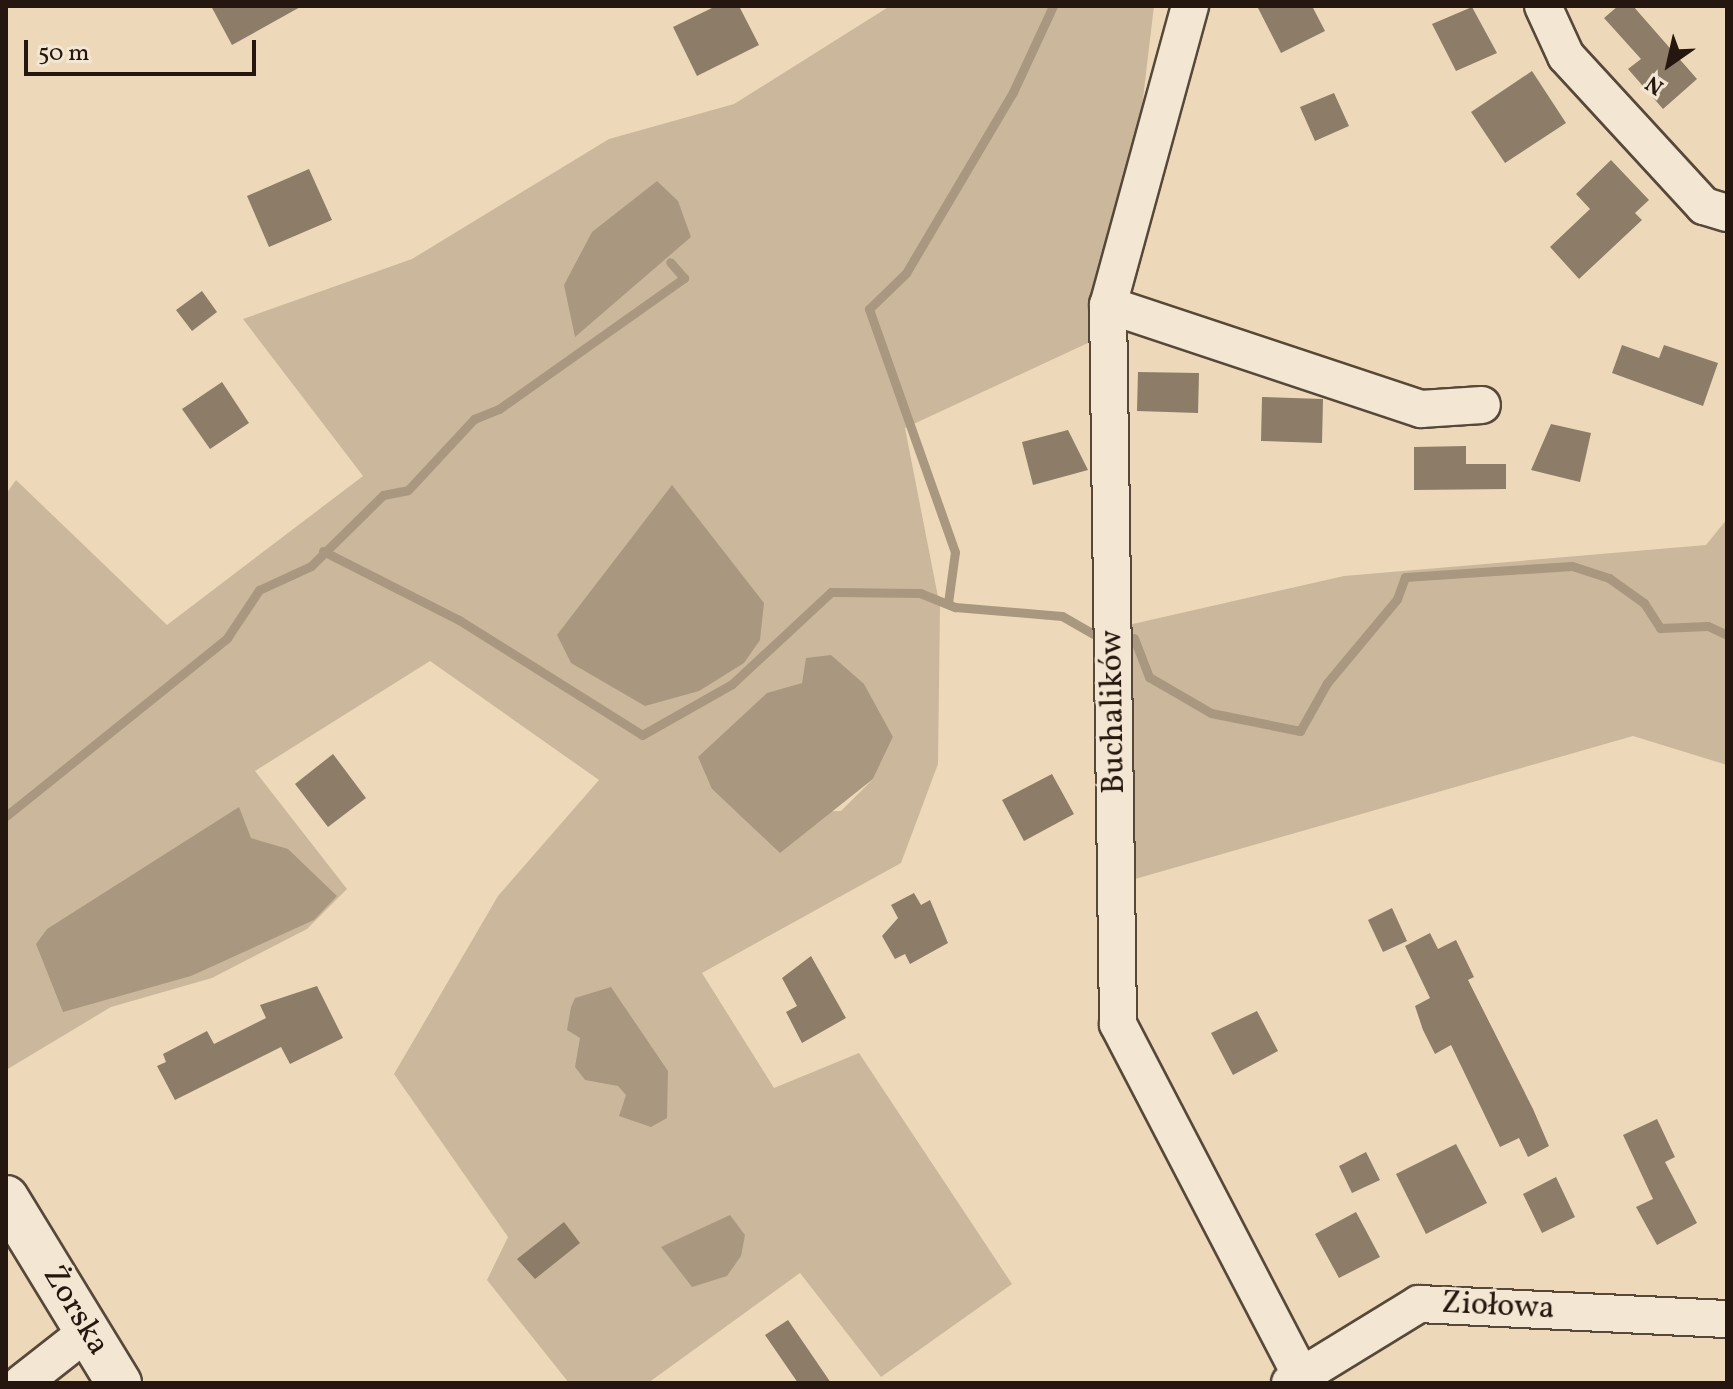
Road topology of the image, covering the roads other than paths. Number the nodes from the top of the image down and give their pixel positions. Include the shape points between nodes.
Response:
1 (1190, 6) edge
2 (1543, 6) edge
3 (1727, 213) edge
4 (1108, 305) junction
5 (1482, 405) dead end
6 (6, 1198) edge
7 (1727, 1319) edge
8 (87, 1332) junction
9 (1299, 1381) edge
10 (22, 1383) edge
11 (119, 1383) edge

1 - 4 street, Buchalików
2 - 3 street via 1566,56 1704,206
4 - 5 street via 1421,409
4 - 9 street, Buchalików via 1118,1024
6 - 8 main road, Żorska
7 - 9 street, Ziołowa via 1419,1304
8 - 10 street
8 - 11 main road, Żorska

